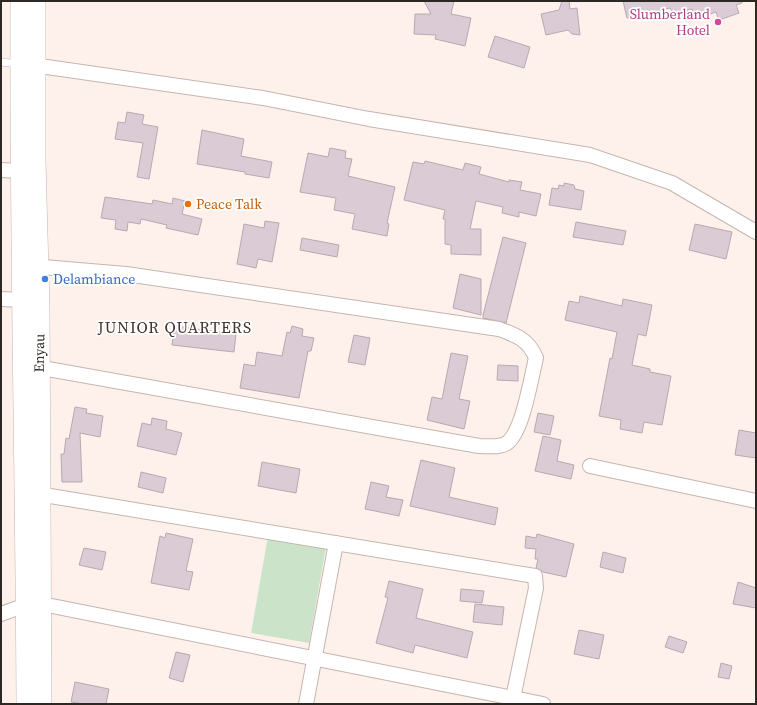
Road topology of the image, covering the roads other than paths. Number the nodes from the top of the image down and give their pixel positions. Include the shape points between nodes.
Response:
1 (20, 1) edge
2 (36, 1) edge
3 (1, 62) edge
4 (28, 64) junction
5 (1, 170) edge
6 (20, 171) junction
7 (756, 232) edge
8 (30, 266) junction
9 (1, 299) edge
10 (23, 300) junction
11 (31, 366) junction
12 (590, 466) dead end
13 (33, 493) junction
14 (756, 501) edge
15 (336, 543) junction
16 (34, 605) junction
17 (1, 614) edge
18 (314, 659) junction
19 (513, 698) junction
20 (26, 704) edge
21 (42, 704) edge
22 (306, 704) edge
23 (543, 704) edge

1 - 4 street, Enyau
2 - 4 street, Enyau
3 - 4 lane
4 - 6 street, Enyau
4 - 7 street via 263,98 369,119 590,155 672,183
4 - 8 street, Enyau via 36,160
5 - 6 street
6 - 8 street, Enyau
8 - 10 street, Enyau
8 - 11 street, Enyau
8 - 11 street via 126,274 499,329 520,336 532,349 536,358 518,430 507,443 495,446 480,446 380,429
9 - 10 street
10 - 11 street, Enyau
11 - 13 street, Enyau
12 - 14 street
13 - 15 street
13 - 16 street, Enyau
15 - 18 street
15 - 19 street via 535,576 536,588
16 - 17 street
16 - 18 street
16 - 20 street, Enyau
16 - 21 street, Enyau
18 - 19 street
18 - 22 street
19 - 23 street

